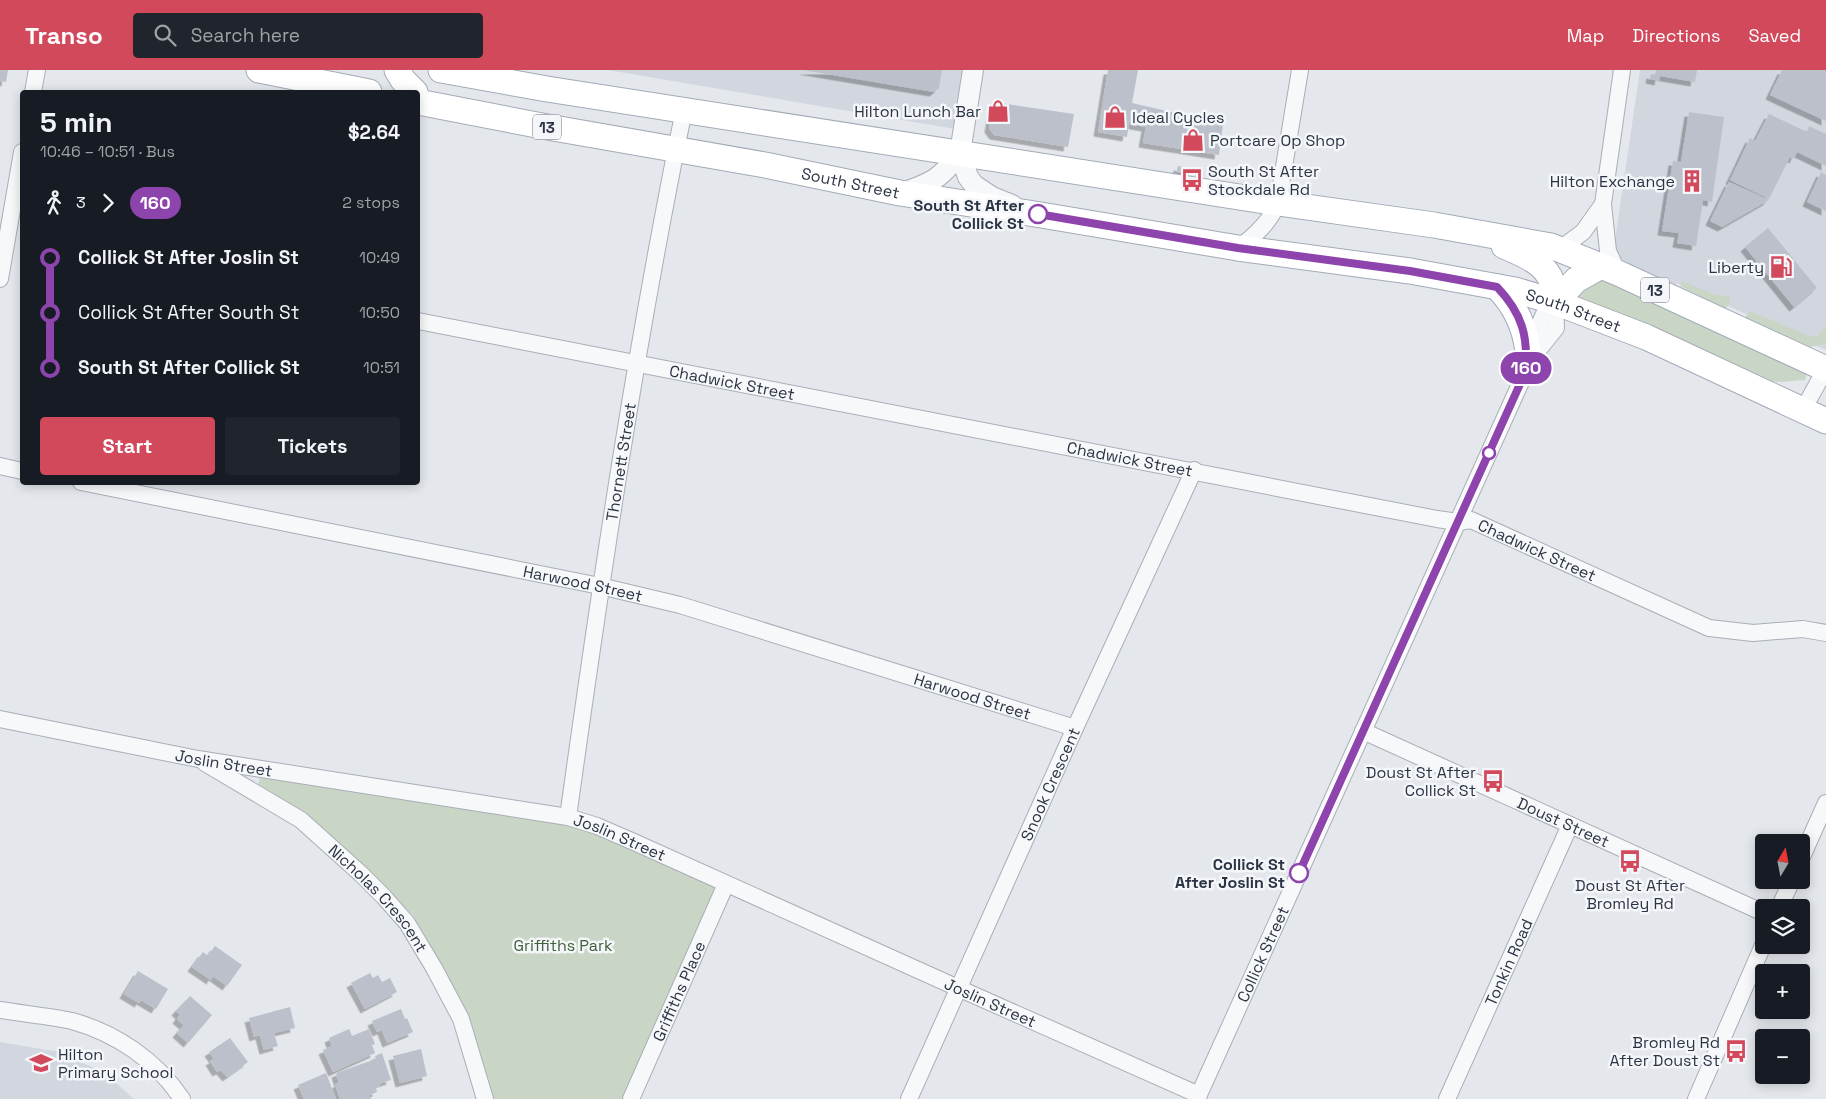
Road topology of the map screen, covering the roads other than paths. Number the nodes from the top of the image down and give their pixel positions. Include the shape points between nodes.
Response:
1 (37, 70) edge
2 (259, 70) edge
3 (397, 70) edge
4 (441, 70) edge
5 (973, 70) edge
6 (1300, 70) edge
7 (1622, 70) edge
8 (547, 89) junction
9 (33, 90) edge
10 (359, 90) edge
11 (411, 90) edge
12 (420, 98) edge
13 (684, 110) junction
14 (542, 126) junction
15 (676, 150) junction
16 (960, 153) junction
17 (20, 177) edge
18 (900, 193) junction
19 (1278, 203) junction
20 (1603, 204) junction
21 (1036, 214) junction
22 (1477, 233) junction
23 (15, 240) edge
24 (1238, 248) junction
25 (1560, 249) junction
26 (1609, 269) junction
27 (0, 279) edge
28 (1497, 287) junction
29 (1555, 302) junction
30 (420, 321) edge
31 (1526, 362) junction
32 (637, 364) junction
33 (1826, 369) edge
34 (1803, 410) junction
35 (1826, 421) edge
36 (0, 466) edge
37 (1194, 470) junction
38 (20, 471) edge
39 (96, 485) edge
40 (1458, 522) junction
41 (600, 586) junction
42 (1826, 633) edge
43 (0, 719) edge
44 (1075, 728) junction
45 (1363, 731) junction
46 (198, 759) junction
47 (1826, 803) edge
48 (568, 817) junction
49 (1570, 825) junction
50 (1810, 839) edge
51 (726, 884) junction
52 (1755, 908) edge
53 (1759, 954) edge
54 (958, 988) junction
55 (0, 1010) edge
56 (1198, 1097) edge
57 (182, 1099) edge
58 (484, 1099) edge
59 (631, 1099) edge
60 (909, 1099) edge
61 (1447, 1099) edge
62 (1696, 1099) edge

1 - 9 street
2 - 10 main road
3 - 11 main road
4 - 8 main road, 13
5 - 16 street
6 - 19 street
7 - 20 street
8 - 13 main road, 13
8 - 14 main road via 548,106
12 - 14 main road, South Street / 13
13 - 15 street, Thornett Street
13 - 16 main road, 13
14 - 15 main road, South Street / 13
15 - 18 main road, South Street / 13
15 - 32 street, Thornett Street
16 - 18 street via 936,179
16 - 19 main road, 13
16 - 21 street via 968,177 981,191
17 - 23 street
18 - 21 main road, South Street / 13
19 - 22 main road, 13
19 - 24 street via 1266,224
20 - 25 street via 1583,232
20 - 26 street
21 - 24 main road, South Street / 13
22 - 25 main road, 13
22 - 29 main road via 1531,259 1544,269 1552,282
23 - 27 street
24 - 28 main road, South Street / 13 via 1410,271
25 - 26 main road, 13
26 - 29 main road via 1576,280
26 - 33 main road, 13
28 - 29 main road, South Street / 13
28 - 31 main road via 1520,320 1526,337
29 - 31 street, Collick Street via 1540,322
29 - 34 main road, South Street / 13 via 1646,337
30 - 32 street, Chadwick Street
31 - 40 street, Collick Street
32 - 37 street, Chadwick Street
32 - 41 street, Thornett Street
33 - 34 street
34 - 35 main road, South Street / 13
36 - 38 street
37 - 40 street, Chadwick Street
37 - 44 street, Snook Crescent
39 - 41 street, Harwood Street
40 - 42 street, Chadwick Street via 1471,520 1709,628 1753,632 1803,629
40 - 45 street, Collick Street
41 - 44 street, Harwood Street via 680,606
41 - 48 street, Thornett Street
43 - 46 street, Joslin Street
44 - 54 street, Snook Crescent
45 - 49 street, Doust Street
45 - 56 street, Collick Street
46 - 48 street, Joslin Street
46 - 58 street, Nicholas Crescent via 301,820 361,874 407,923 461,1019
47 - 50 street
48 - 51 street, Joslin Street via 597,826
49 - 52 street, Doust Street
49 - 61 street, Tonkin Road
51 - 54 street, Joslin Street
51 - 59 street, Griffiths Place
53 - 62 street
54 - 56 street, Joslin Street
54 - 60 street, Snook Crescent
55 - 57 street via 71,1021 101,1031 153,1066

